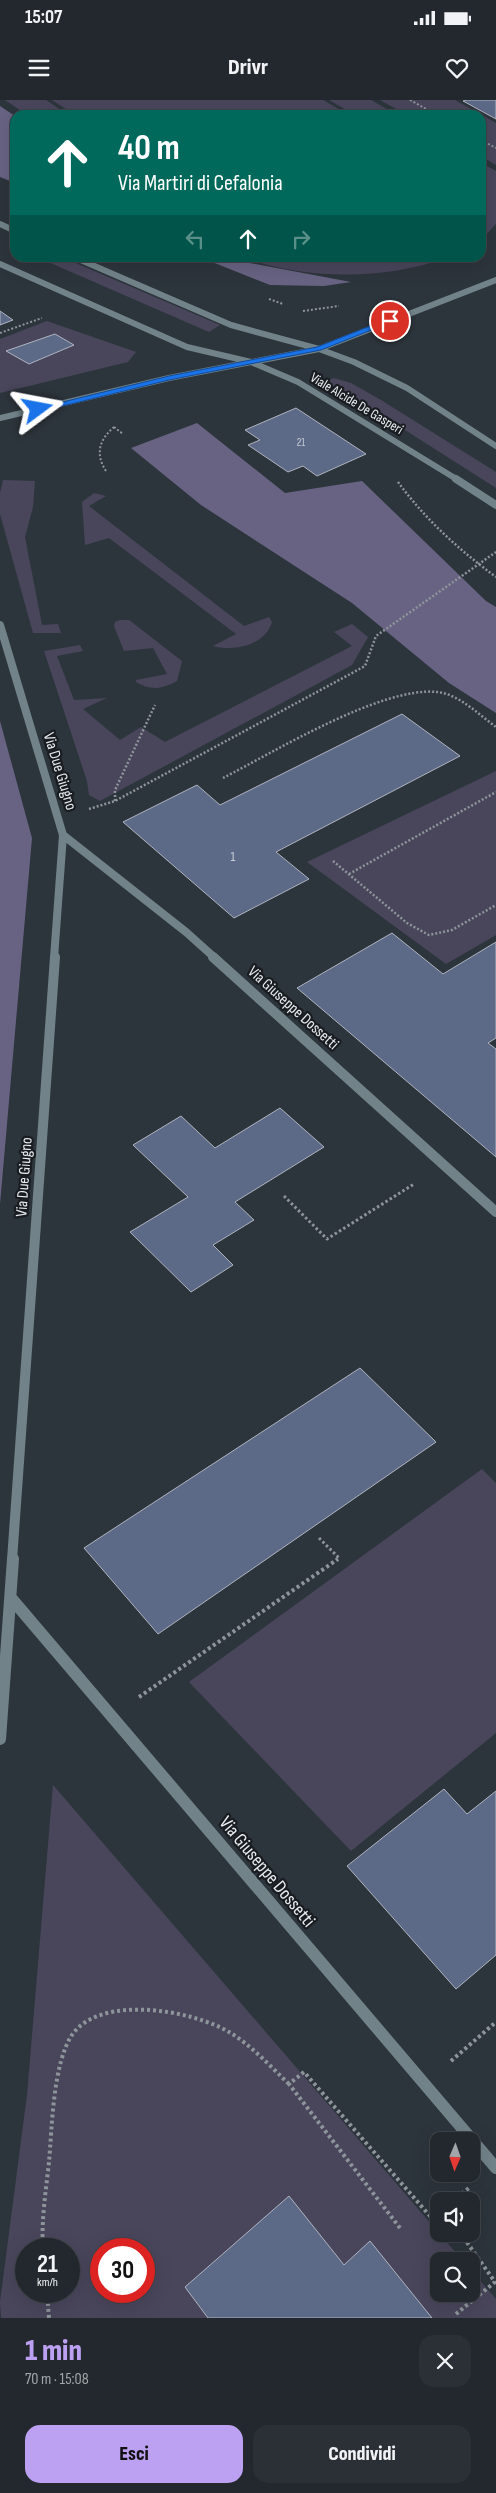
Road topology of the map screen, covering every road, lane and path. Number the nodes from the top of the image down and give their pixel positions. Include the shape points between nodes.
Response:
1 (410, 100) edge
2 (428, 110) edge
3 (85, 262) edge
4 (0, 264) edge
5 (496, 280) edge
6 (269, 299) dead end
7 (285, 305) dead end
8 (340, 305) dead end
9 (301, 311) dead end
10 (35, 314) dead end
11 (0, 333) edge
12 (319, 348) junction
13 (251, 362) junction
14 (0, 418) edge
15 (110, 423) dead end
16 (114, 427) junction
17 (123, 434) dead end
18 (496, 446) edge
19 (106, 472) dead end
20 (496, 505) edge
21 (496, 552) edge
22 (0, 625) edge
23 (155, 705) dead end
24 (496, 727) edge
25 (223, 778) dead end
26 (496, 792) edge
27 (115, 801) junction
28 (86, 810) dead end
29 (63, 835) junction
30 (332, 861) dead end
31 (349, 874) junction
32 (496, 905) edge
33 (444, 1165) junction
34 (284, 1196) dead end
35 (496, 1212) edge
36 (318, 1538) dead end
37 (11, 1598) junction
38 (112, 1717) junction
39 (0, 1739) edge
40 (496, 2022) edge
41 (289, 2084) junction
42 (425, 2084) junction
43 (496, 2168) edge
44 (430, 2216) edge
45 (400, 2228) dead end
46 (44, 2238) edge
47 (467, 2242) edge
48 (48, 2303) edge
49 (456, 2314) dead end
50 (49, 2318) edge

1 - 2 path
3 - 12 street, Viale Alcide De Gasperi via 231,325
4 - 13 street, Viale Alcide De Gasperi via 187,347
5 - 12 street
6 - 7 path
8 - 9 path
10 - 11 path via 43,318
12 - 13 street
12 - 18 street, Viale Alcide De Gasperi via 407,388
13 - 14 street
13 - 20 street, Viale Alcide De Gasperi via 298,382
15 - 16 path
16 - 17 path
16 - 19 path via 104,435 99,450 99,462
21 - 27 path via 376,636 364,666
22 - 29 street, Via Due Giugno
23 - 27 path via 115,790
24 - 25 path via 451,696 420,692 366,706
26 - 31 path
27 - 28 path
29 - 33 street, Via Giuseppe Dossetti via 186,932
29 - 37 street, Via Due Giugno
30 - 31 path
31 - 32 path via 407,923 429,935 452,930
33 - 34 path via 327,1239
33 - 35 street, Via Giuseppe Dossetti
36 - 38 path via 339,1558
37 - 38 street, Via Giuseppe Dossetti
37 - 39 street, Via Due Giugno
38 - 42 street, Via Giuseppe Dossetti
40 - 42 path
41 - 44 path via 304,2072
41 - 45 path
41 - 46 path via 228,2031 198,2018 169,2011 135,2010 110,2013 86,2022 73,2033 63,2051 52,2126
42 - 43 street, Via Giuseppe Dossetti
47 - 49 path via 496,2282
48 - 50 path

